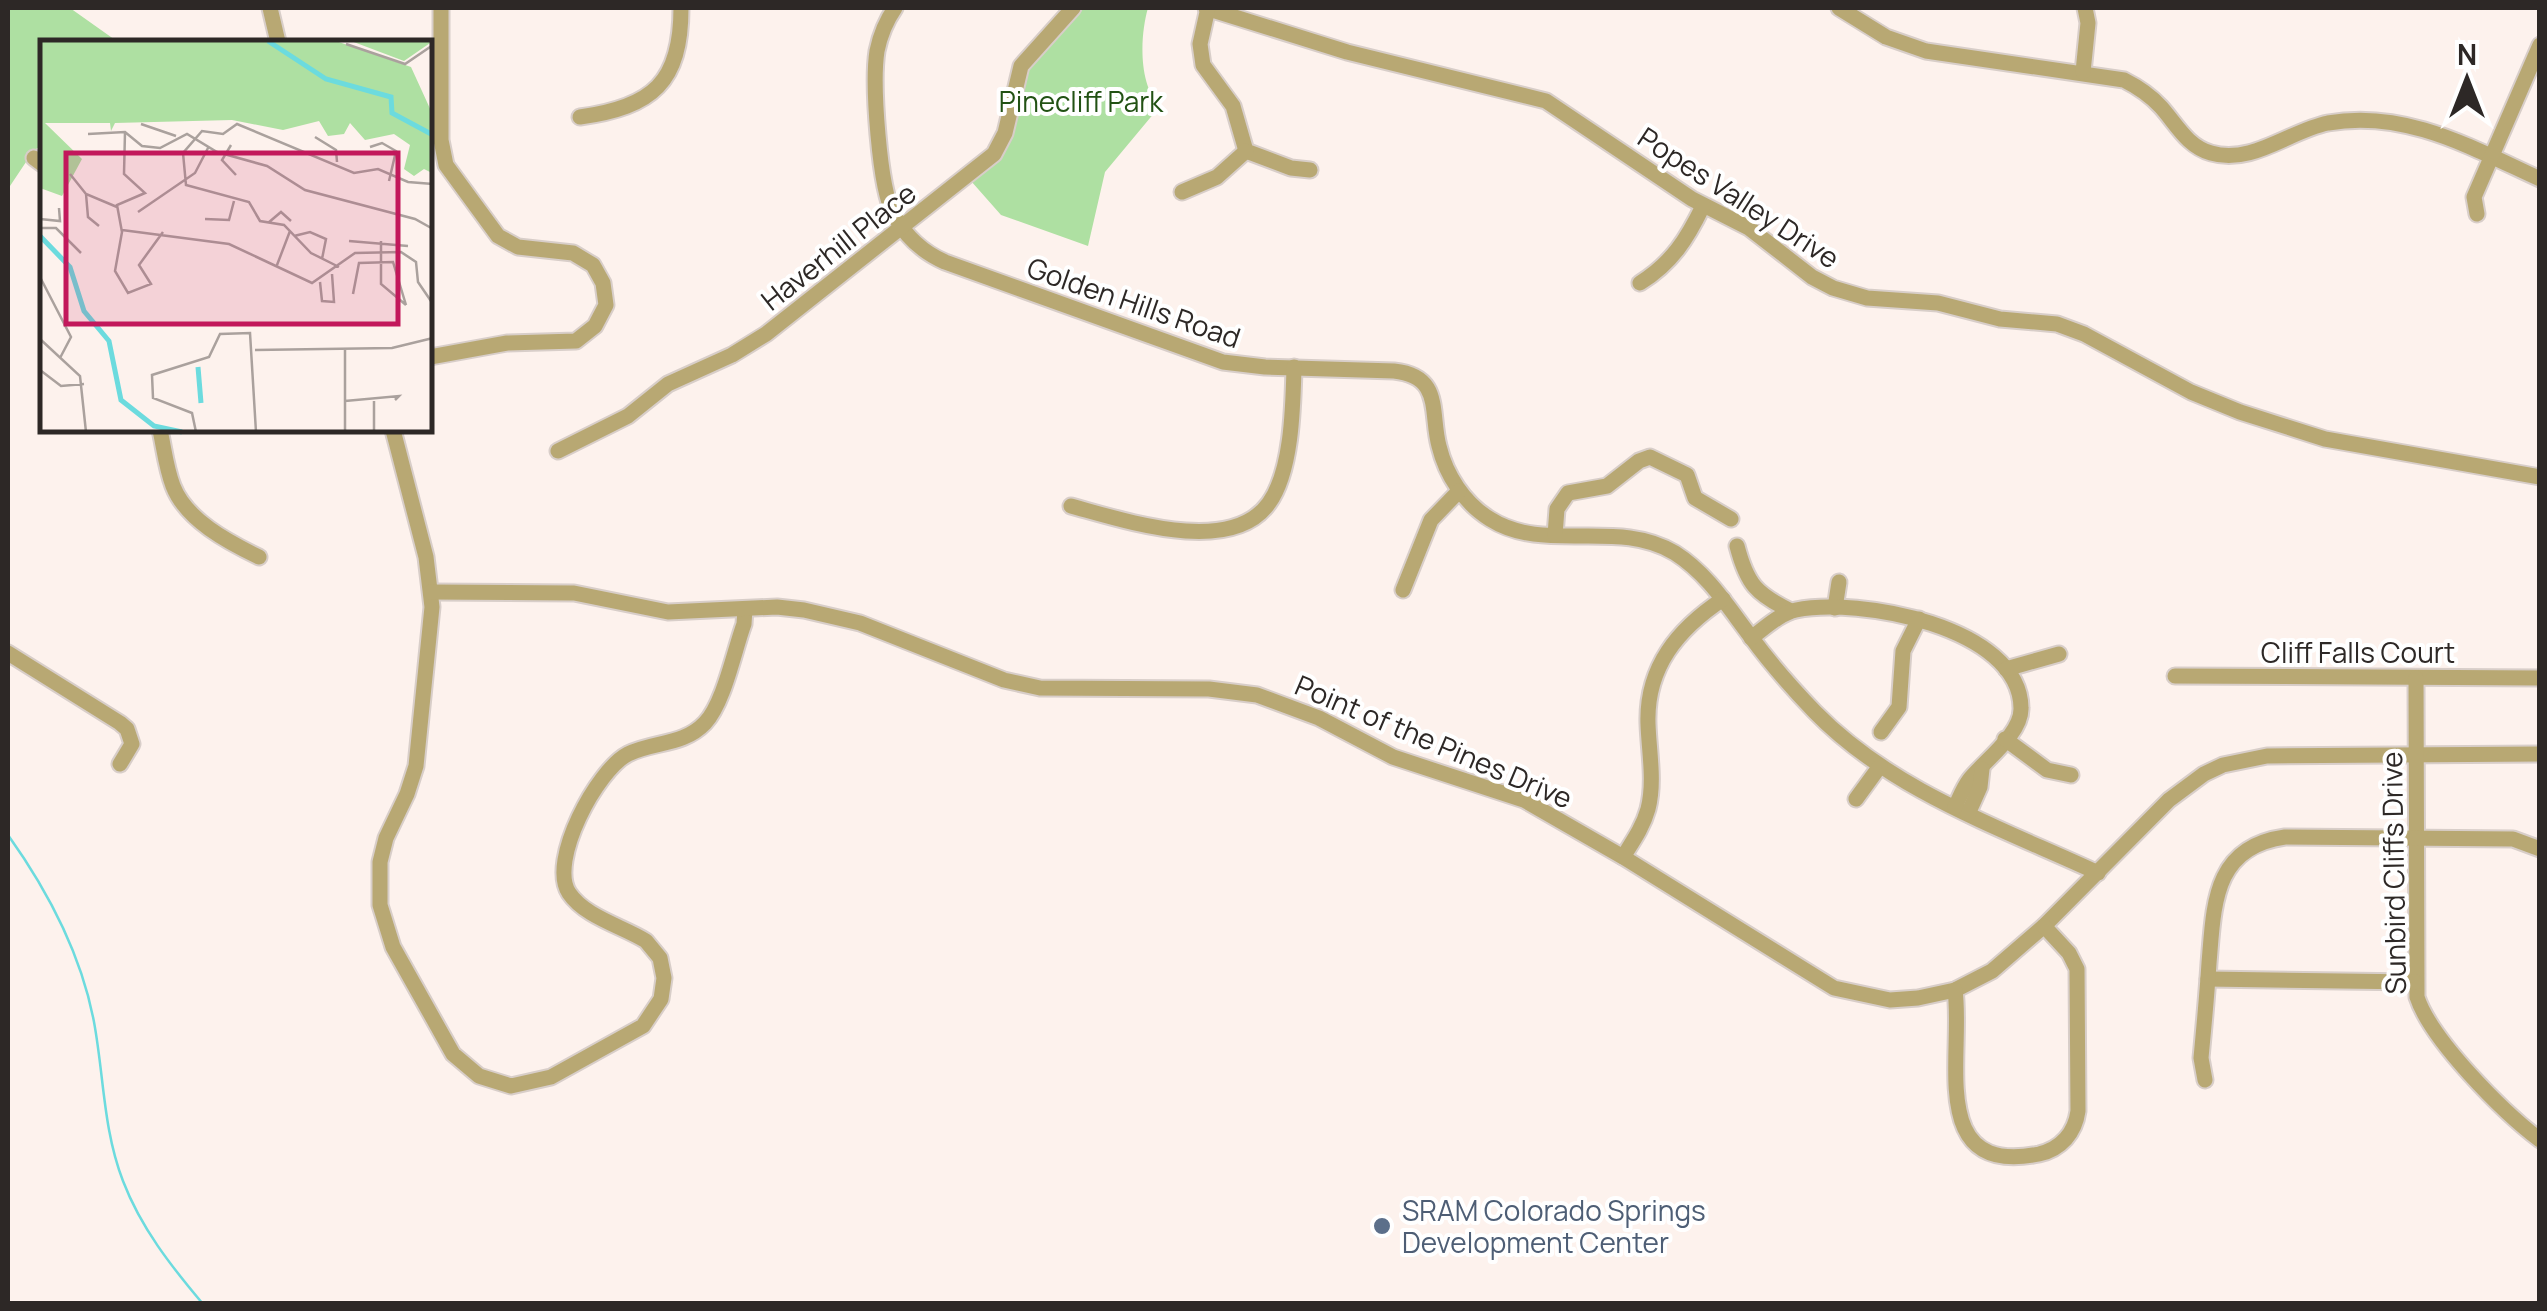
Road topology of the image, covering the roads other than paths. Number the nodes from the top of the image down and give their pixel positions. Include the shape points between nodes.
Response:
1 (270, 8) edge
2 (441, 8) edge
3 (680, 8) edge
4 (894, 8) edge
5 (1073, 8) edge
6 (1207, 8) edge
7 (1839, 8) edge
8 (2085, 8) edge
9 (278, 40) edge
10 (2540, 45) edge
11 (2084, 72) junction
12 (580, 116) dead end
13 (1246, 151) junction
14 (2490, 156) junction
15 (1310, 170) dead end
16 (2540, 179) edge
17 (1182, 192) dead end
18 (1703, 206) junction
19 (2477, 214) dead end
20 (902, 228) junction
21 (1640, 283) dead end
22 (432, 357) edge
23 (1294, 367) junction
24 (160, 432) edge
25 (393, 432) edge
26 (558, 451) dead end
27 (2540, 477) edge
28 (1460, 490) junction
29 (1072, 506) dead end
30 (1731, 519) dead end
31 (1555, 535) junction
32 (1737, 546) dead end
33 (259, 558) dead end
34 (1839, 582) dead end
35 (1404, 590) dead end
36 (431, 592) junction
37 (1723, 598) junction
38 (1836, 608) junction
39 (745, 609) junction
40 (1791, 611) junction
41 (1919, 618) junction
42 (1751, 638) junction
43 (8, 654) edge
44 (2058, 654) dead end
45 (2006, 669) junction
46 (2176, 676) dead end
47 (2416, 678) junction
48 (2540, 678) edge
49 (1882, 732) dead end
50 (2005, 740) junction
51 (2416, 752) junction
52 (2540, 754) edge
53 (120, 764) dead end
54 (1880, 766) junction
55 (2071, 775) dead end
56 (1856, 799) dead end
57 (1962, 811) junction
58 (2415, 838) junction
59 (2540, 849) edge
60 (1624, 857) junction
61 (2098, 873) junction
62 (2044, 926) junction
63 (2208, 979) junction
64 (2415, 982) junction
65 (1955, 990) junction
66 (2205, 1080) dead end
67 (2540, 1140) edge

1 - 9 street
2 - 22 street via 446,166 498,236 518,247 573,253 593,265 606,305 596,326 576,341 507,343
3 - 12 street via 679,48 658,88 628,107
4 - 20 street via 879,42 876,76 886,194
5 - 20 street, Haverhill Place via 1017,73 994,154
6 - 13 street via 1203,65 1233,106
6 - 18 street, Popes Valley Drive via 1347,52 1535,97
7 - 11 street via 1886,37 1926,51
8 - 11 street
10 - 14 street
11 - 14 street via 2134,85 2186,139 2222,156 2253,153 2312,127 2363,120 2413,126
13 - 15 street
13 - 17 street via 1217,177
14 - 16 street
14 - 19 street via 2474,197
18 - 21 street via 1679,250
18 - 27 street, Popes Valley Drive via 1750,228 1822,284 1844,292 2057,324 2240,412 2358,447
20 - 23 street, Golden Hills Road via 945,262 1208,356 1236,365
20 - 26 street, Haverhill Place via 757,340
23 - 28 street, Golden Hills Road via 1394,371 1419,380 1434,402 1440,450
23 - 29 street via 1282,472 1274,495 1253,519 1227,530 1155,528
24 - 33 street via 171,481 187,509
25 - 36 street
28 - 31 street, Golden Hills Road via 1499,524
28 - 35 street via 1431,520
30 - 31 street via 1695,498 1687,475 1650,457 1606,486 1568,492 1557,509
31 - 37 street, Golden Hills Road via 1645,540 1685,560
32 - 40 street via 1750,584
34 - 38 street
36 - 39 street, Point of the Pines Drive via 574,594 668,612
36 - 39 street via 416,766 383,850 383,920 453,1054 500,1084 535,1082 568,1069 634,1033 657,1009 664,978 654,949 578,904 566,887 564,858 610,768 628,754 684,738 710,717
37 - 42 street, Golden Hills Road
37 - 60 street via 1689,624 1660,662 1649,706 1650,799
38 - 40 street
38 - 41 street
39 - 60 street, Point of the Pines Drive via 791,608 845,618 1040,688 1210,689 1257,696 1319,718 1394,757 1524,800
40 - 42 street
41 - 45 street via 1963,637
41 - 49 street via 1903,651 1898,706
42 - 54 street, Golden Hills Road via 1817,714
43 - 53 street via 127,729 132,744
44 - 45 street
45 - 50 street via 2022,708
46 - 47 street, Cliff Falls Court
47 - 48 street, Cliff Falls Court
47 - 51 street, Sunbird Cliffs Drive
50 - 55 street via 2047,770
50 - 57 street
51 - 52 street, Point of the Pines Drive
51 - 58 street, Sunbird Cliffs Drive
51 - 61 street, Point of the Pines Drive via 2286,754 2223,765 2178,792
54 - 56 street
54 - 57 street, Golden Hills Road
57 - 61 street, Golden Hills Road
58 - 59 street via 2514,839
58 - 63 street via 2285,836 2250,848 2234,860 2219,887
58 - 64 street, Sunbird Cliffs Drive
60 - 65 street, Point of the Pines Drive via 1834,988 1890,1000
61 - 62 street, Point of the Pines Drive
62 - 65 street, Point of the Pines Drive via 1992,971
62 - 65 street via 2069,953 2078,978 2078,1111 2059,1146 2040,1154 2000,1154 1966,1136 1958,1117
63 - 64 street
63 - 66 street
64 - 67 street, Sunbird Cliffs Drive via 2427,1018 2494,1104

